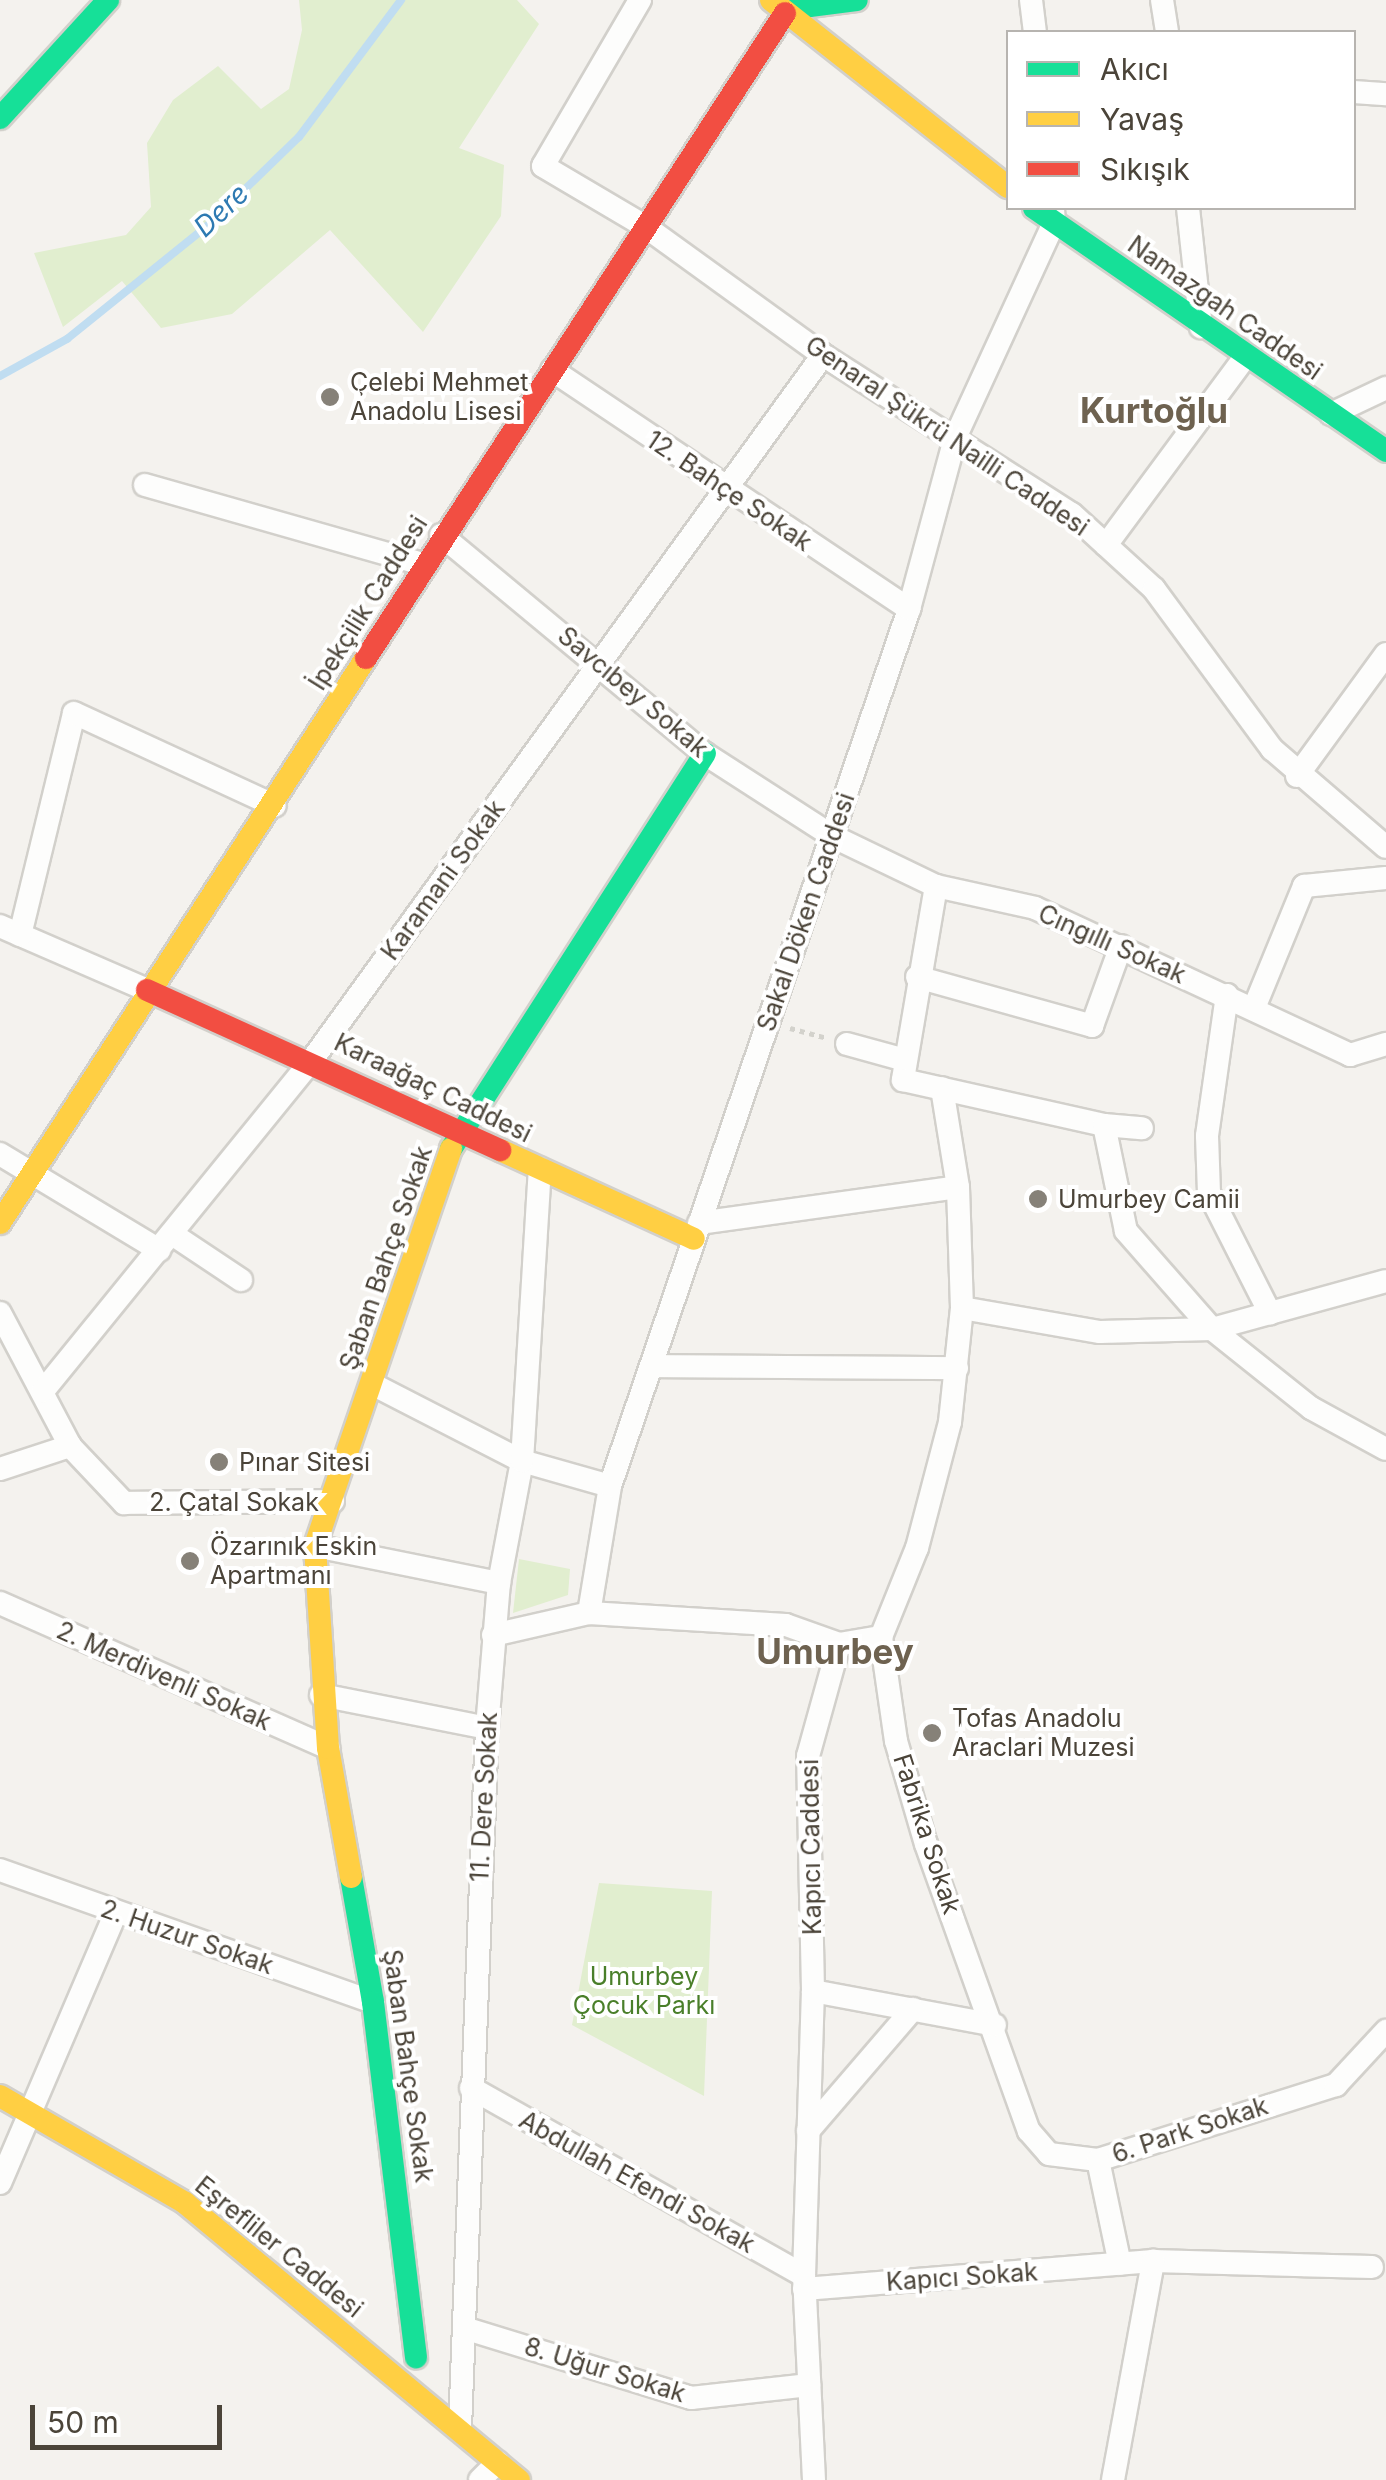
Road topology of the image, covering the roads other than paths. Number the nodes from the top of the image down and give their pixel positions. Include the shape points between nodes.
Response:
1 (108, 0) edge
2 (640, 0) edge
3 (858, 0) edge
4 (1031, 0) edge
5 (1162, 0) edge
6 (776, 4) edge
7 (1035, 30) edge
8 (1168, 30) edge
9 (1356, 92) edge
10 (1386, 94) edge
11 (0, 118) edge
12 (1006, 185) edge
13 (1188, 210) edge
14 (1054, 215) edge
15 (646, 227) junction
16 (1201, 327) junction
17 (823, 355) junction
18 (1245, 357) junction
19 (552, 370) junction
20 (1386, 388) edge
21 (1331, 414) junction
22 (955, 438) junction
23 (1386, 451) edge
24 (146, 485) dead end
25 (727, 492) junction
26 (441, 535) junction
27 (1106, 545) junction
28 (423, 564) junction
29 (909, 610) junction
30 (1386, 654) edge
31 (600, 664) junction
32 (705, 754) junction
33 (1297, 776) junction
34 (274, 806) junction
35 (832, 836) junction
36 (1386, 847) edge
37 (1386, 878) edge
38 (936, 886) junction
39 (10, 930) edge
40 (1120, 946) junction
41 (917, 977) junction
42 (147, 990) junction
43 (1226, 995) junction
44 (1254, 1008) junction
45 (847, 1044) road end
46 (1386, 1044) edge
47 (902, 1058) junction
48 (312, 1060) junction
49 (942, 1088) junction
50 (1104, 1125) junction
51 (1142, 1128) dead end
52 (456, 1134) junction
53 (0, 1154) edge
54 (540, 1170) junction
55 (33, 1172) junction
56 (958, 1188) junction
57 (0, 1223) edge
58 (696, 1231) junction
59 (166, 1242) junction
60 (242, 1280) dead end
61 (1386, 1280) edge
62 (962, 1308) junction
63 (0, 1313) edge
64 (1270, 1313) junction
65 (1212, 1329) junction
66 (652, 1366) junction
67 (957, 1368) junction
68 (372, 1384) junction
69 (43, 1391) junction
70 (70, 1446) junction
71 (1386, 1449) edge
72 (522, 1461) junction
73 (0, 1469) edge
74 (610, 1486) junction
75 (333, 1501) junction
76 (315, 1546) junction
77 (499, 1582) junction
78 (0, 1603) edge
79 (589, 1612) junction
80 (493, 1635) junction
81 (882, 1637) junction
82 (840, 1644) junction
83 (321, 1695) junction
84 (487, 1728) junction
85 (328, 1748) junction
86 (0, 1870) edge
87 (116, 1912) junction
88 (813, 1990) junction
89 (374, 2002) junction
90 (913, 2010) junction
91 (995, 2025) junction
92 (1386, 2031) edge
93 (471, 2088) junction
94 (0, 2096) edge
95 (31, 2112) junction
96 (808, 2132) junction
97 (1098, 2160) junction
98 (0, 2182) edge
99 (1153, 2261) junction
100 (1120, 2264) junction
101 (1372, 2267) dead end
102 (804, 2282) junction
103 (464, 2328) junction
104 (416, 2357) dead end
105 (808, 2385) junction
106 (460, 2428) junction
107 (498, 2462) junction
108 (480, 2480) edge
109 (519, 2480) edge
110 (814, 2480) edge
111 (1113, 2480) edge

1 - 11 main road
2 - 15 street, Genaral Şükrü Nailli Caddesi via 543,166
3 - 6 main road
4 - 7 street
5 - 8 street
6 - 12 main road
6 - 15 main road, İpekçilik Caddesi
9 - 10 street
13 - 16 street
14 - 16 main road, Namazgah Caddesi
14 - 22 street, Sakal Döken Caddesi
15 - 17 street, Genaral Şükrü Nailli Caddesi
15 - 19 main road, İpekçilik Caddesi
16 - 18 main road, Namazgah Caddesi
17 - 22 street, Genaral Şükrü Nailli Caddesi
17 - 25 street, Karamani Sokak
18 - 21 main road, Namazgah Caddesi
18 - 27 street
19 - 25 street, 12. Bahçe Sokak
19 - 26 main road, İpekçilik Caddesi
20 - 21 street
21 - 23 main road, Namazgah Caddesi
22 - 27 street, Genaral Şükrü Nailli Caddesi via 1072,514
22 - 29 street, Sakal Döken Caddesi
24 - 28 street
25 - 29 street, 12. Bahçe Sokak
25 - 31 street, Karamani Sokak
26 - 28 main road, İpekçilik Caddesi
26 - 31 street, Savcıbey Sokak
27 - 33 street, Genaral Şükrü Nailli Caddesi via 1154,589
28 - 34 main road, İpekçilik Caddesi
29 - 35 street, Sakal Döken Caddesi
30 - 33 street
31 - 32 street, Savcıbey Sokak
31 - 48 street, Karamani Sokak
32 - 35 street, Savcıbey Sokak
32 - 52 main road, Şaban Bahçe Sokak
33 - 36 street, Genaral Şükrü Nailli Caddesi
34 - 39 street via 74,714
34 - 42 main road, İpekçilik Caddesi
35 - 38 street, Cıngıllı Sokak
35 - 58 street, Sakal Döken Caddesi
37 - 44 street via 1304,886
38 - 40 street, Cıngıllı Sokak via 1035,908
38 - 41 street
39 - 42 street
40 - 41 street via 1092,1026
40 - 43 street, Cıngıllı Sokak
41 - 47 street
42 - 48 main road, Karaağaç Caddesi
42 - 55 main road, İpekçilik Caddesi
43 - 44 street, Cıngıllı Sokak
43 - 64 street via 1206,1136 1208,1193
44 - 46 street, Cıngıllı Sokak via 1350,1055
45 - 47 street
47 - 49 street via 903,1080
48 - 52 main road, Karaağaç Caddesi
48 - 59 street, Karamani Sokak
49 - 50 street
49 - 56 street
50 - 51 street
50 - 65 street via 1126,1231
52 - 54 main road, Karaağaç Caddesi
52 - 68 main road, Şaban Bahçe Sokak
53 - 55 street
54 - 58 main road, Karaağaç Caddesi
54 - 72 street, 11. Dere Sokak
55 - 57 main road, İpekçilik Caddesi
55 - 59 street
56 - 58 street
56 - 62 street
58 - 66 street, Sakal Döken Caddesi
59 - 60 street
59 - 69 street, Karamani Sokak
61 - 64 street
62 - 65 street via 1100,1332
62 - 67 street
63 - 69 street, 2. Çatal Sokak
64 - 65 street
65 - 71 street via 1311,1408
66 - 67 street
66 - 74 street, Sakal Döken Caddesi
67 - 81 street via 950,1422 916,1548
68 - 72 street
68 - 75 main road, Şaban Bahçe Sokak
69 - 70 street, 2. Çatal Sokak
70 - 73 street
70 - 75 street, 2. Çatal Sokak via 124,1502
72 - 74 street
72 - 77 street, 11. Dere Sokak
74 - 79 street, Sakal Döken Caddesi
75 - 76 main road, Şaban Bahçe Sokak
76 - 77 street
76 - 83 main road, Şaban Bahçe Sokak
77 - 80 street, 11. Dere Sokak
78 - 85 street, 2. Merdivenli Sokak
79 - 80 street
79 - 82 street via 786,1626
80 - 84 street, 11. Dere Sokak
81 - 82 street
81 - 91 street, Fabrika Sokak via 896,1741 921,1827
82 - 88 street, Kapıcı Caddesi via 808,1756
83 - 84 street
83 - 85 main road, Şaban Bahçe Sokak
84 - 93 street, 11. Dere Sokak
85 - 89 main road, Şaban Bahçe Sokak
86 - 87 street, 2. Huzur Sokak
87 - 89 street, 2. Huzur Sokak
87 - 95 street
88 - 90 street
88 - 96 street, Kapıcı Caddesi
89 - 104 main road, Şaban Bahçe Sokak
90 - 91 street
90 - 96 street
91 - 97 street, 6. Park Sokak via 1029,2131 1049,2154
92 - 97 street, 6. Park Sokak via 1336,2085
93 - 102 street, Abdullah Efendi Sokak
93 - 103 street, 11. Dere Sokak
94 - 95 main road, Eşrefliler Caddesi
95 - 98 street
95 - 106 main road, Eşrefliler Caddesi via 184,2204
96 - 102 street, Kapıcı Caddesi
97 - 100 street
99 - 100 street, Kapıcı Sokak
99 - 101 street, Kapıcı Sokak
99 - 111 street
100 - 102 street, Kapıcı Sokak
102 - 105 street, Kapıcı Caddesi
103 - 105 street, 8. Uğur Sokak via 691,2398
103 - 106 street, 11. Dere Sokak
105 - 110 street, Kapıcı Caddesi
106 - 107 main road, Eşrefliler Caddesi
107 - 108 street
107 - 109 main road, Eşrefliler Caddesi

